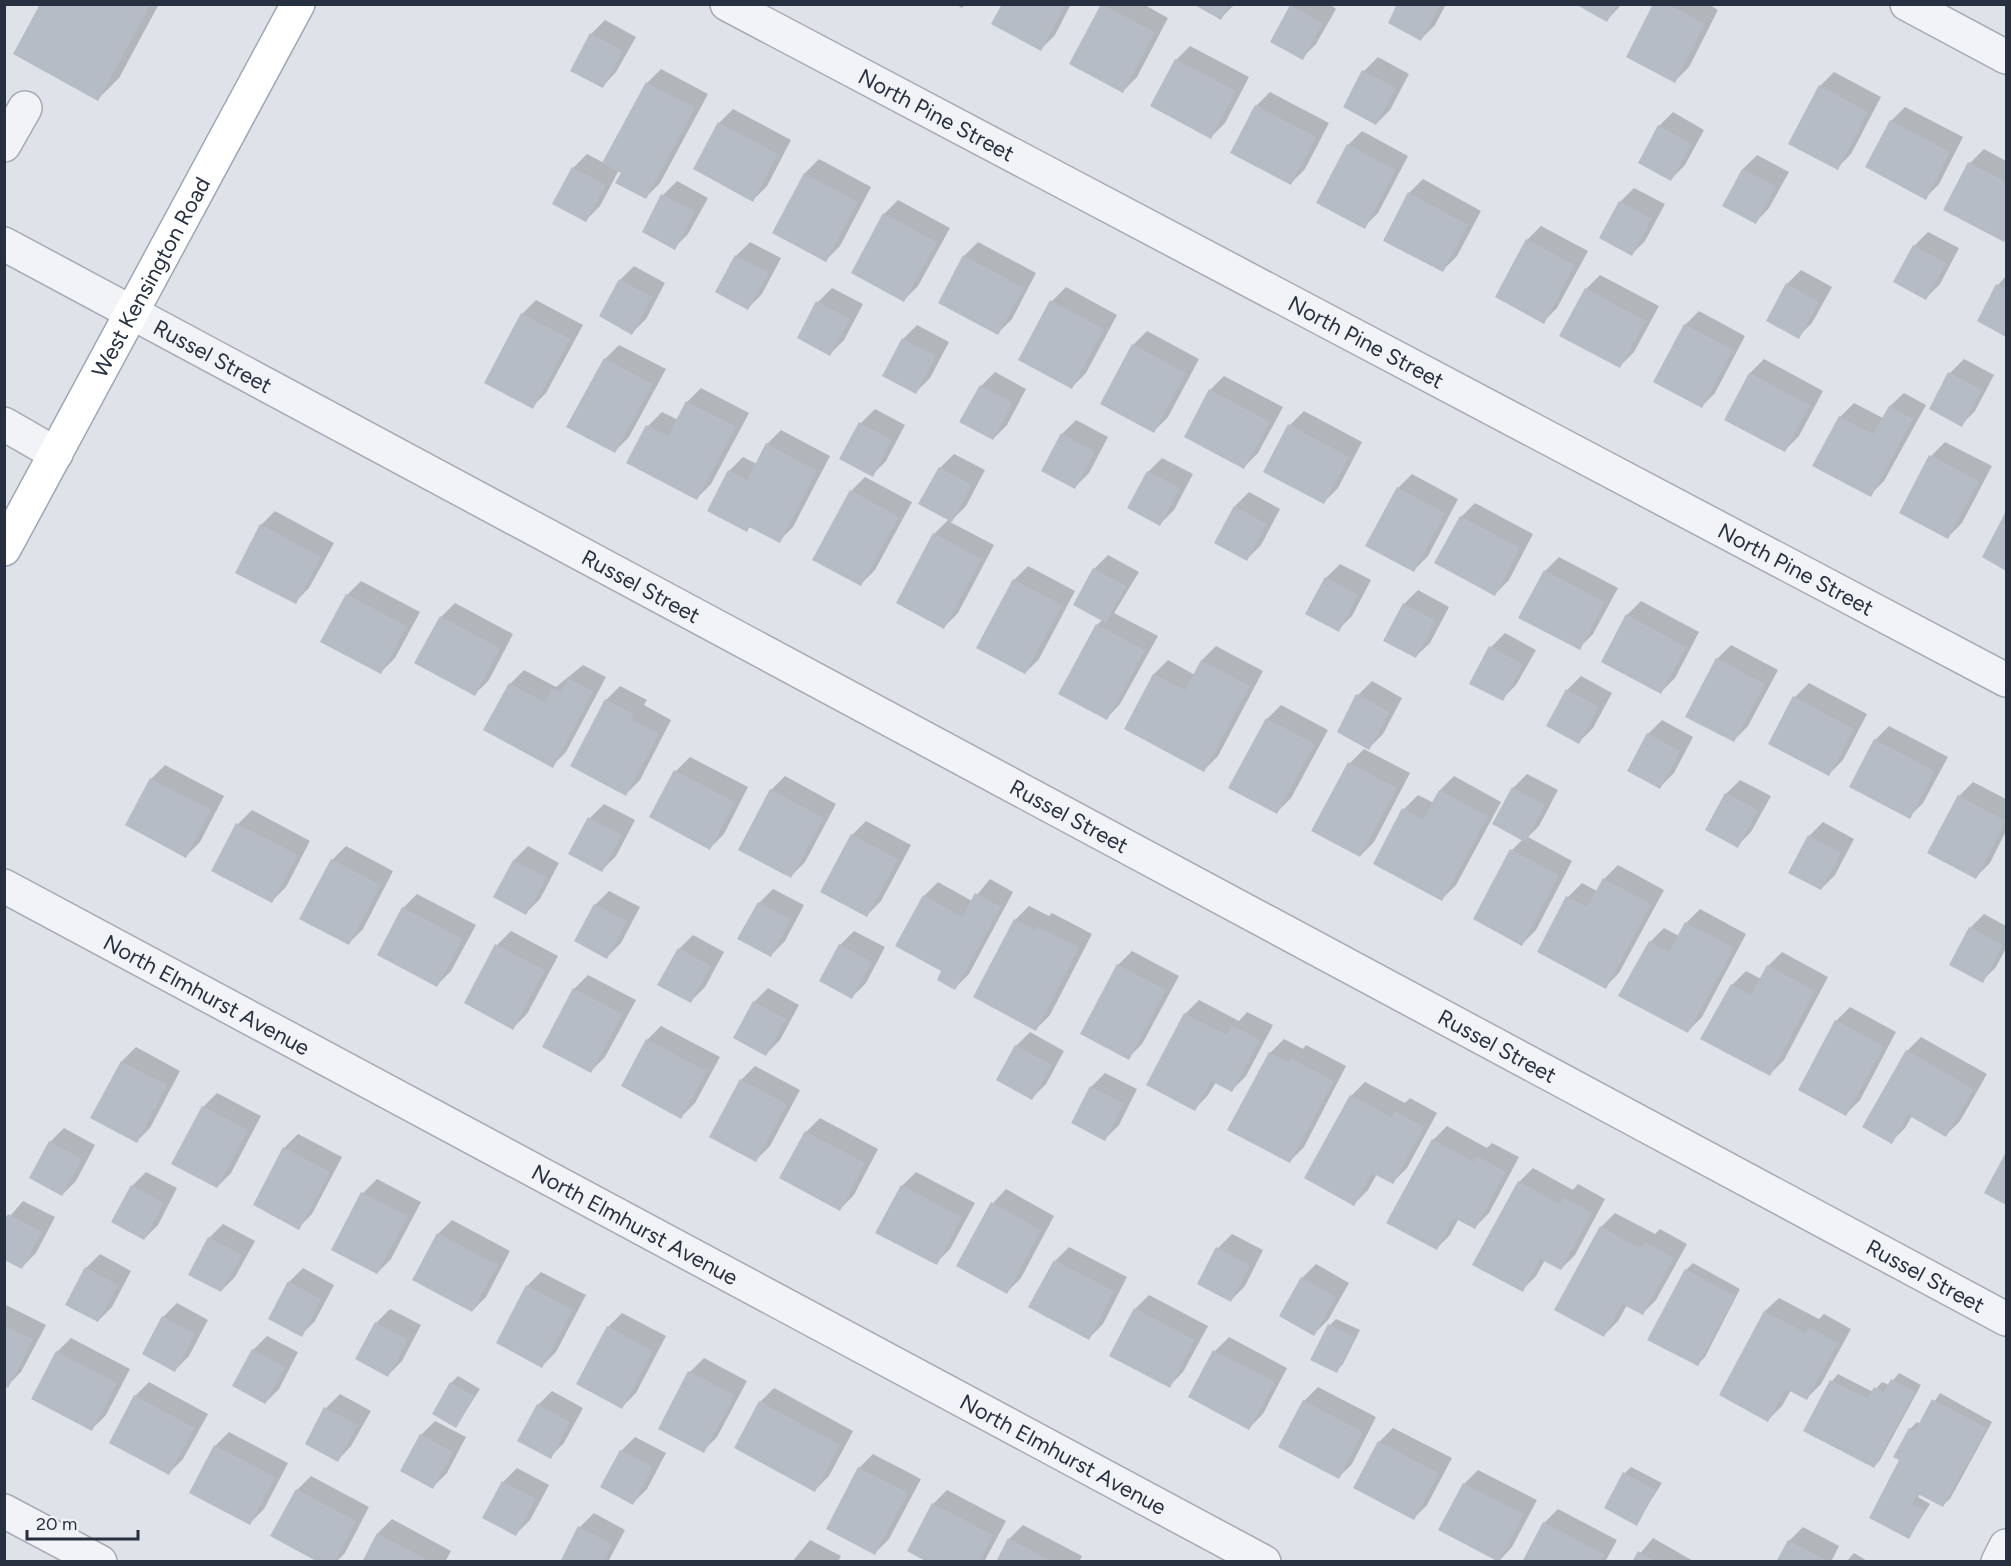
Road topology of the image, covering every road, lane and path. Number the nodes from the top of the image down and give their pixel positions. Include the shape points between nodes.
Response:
1 (298, 4) edge
2 (727, 4) edge
3 (1907, 4) edge
4 (2007, 57) edge
5 (25, 108) dead end
6 (4, 145) edge
7 (4, 244) edge
8 (131, 314) junction
9 (4, 424) edge
10 (56, 454) junction
11 (4, 549) edge
12 (2007, 680) edge
13 (4, 886) edge
14 (2007, 1319) edge
15 (4, 1511) edge
16 (2007, 1546) edge
17 (100, 1562) edge
18 (1264, 1562) edge
19 (1998, 1562) edge

1 - 8 main road, West Kensington Road
2 - 12 street, North Pine Street
3 - 4 street
5 - 6 street
7 - 8 street, Russel Street
8 - 10 main road, West Kensington Road
8 - 14 street, Russel Street
9 - 10 street
10 - 11 main road, West Kensington Road
13 - 18 street, North Elmhurst Avenue
15 - 17 street
16 - 19 street

